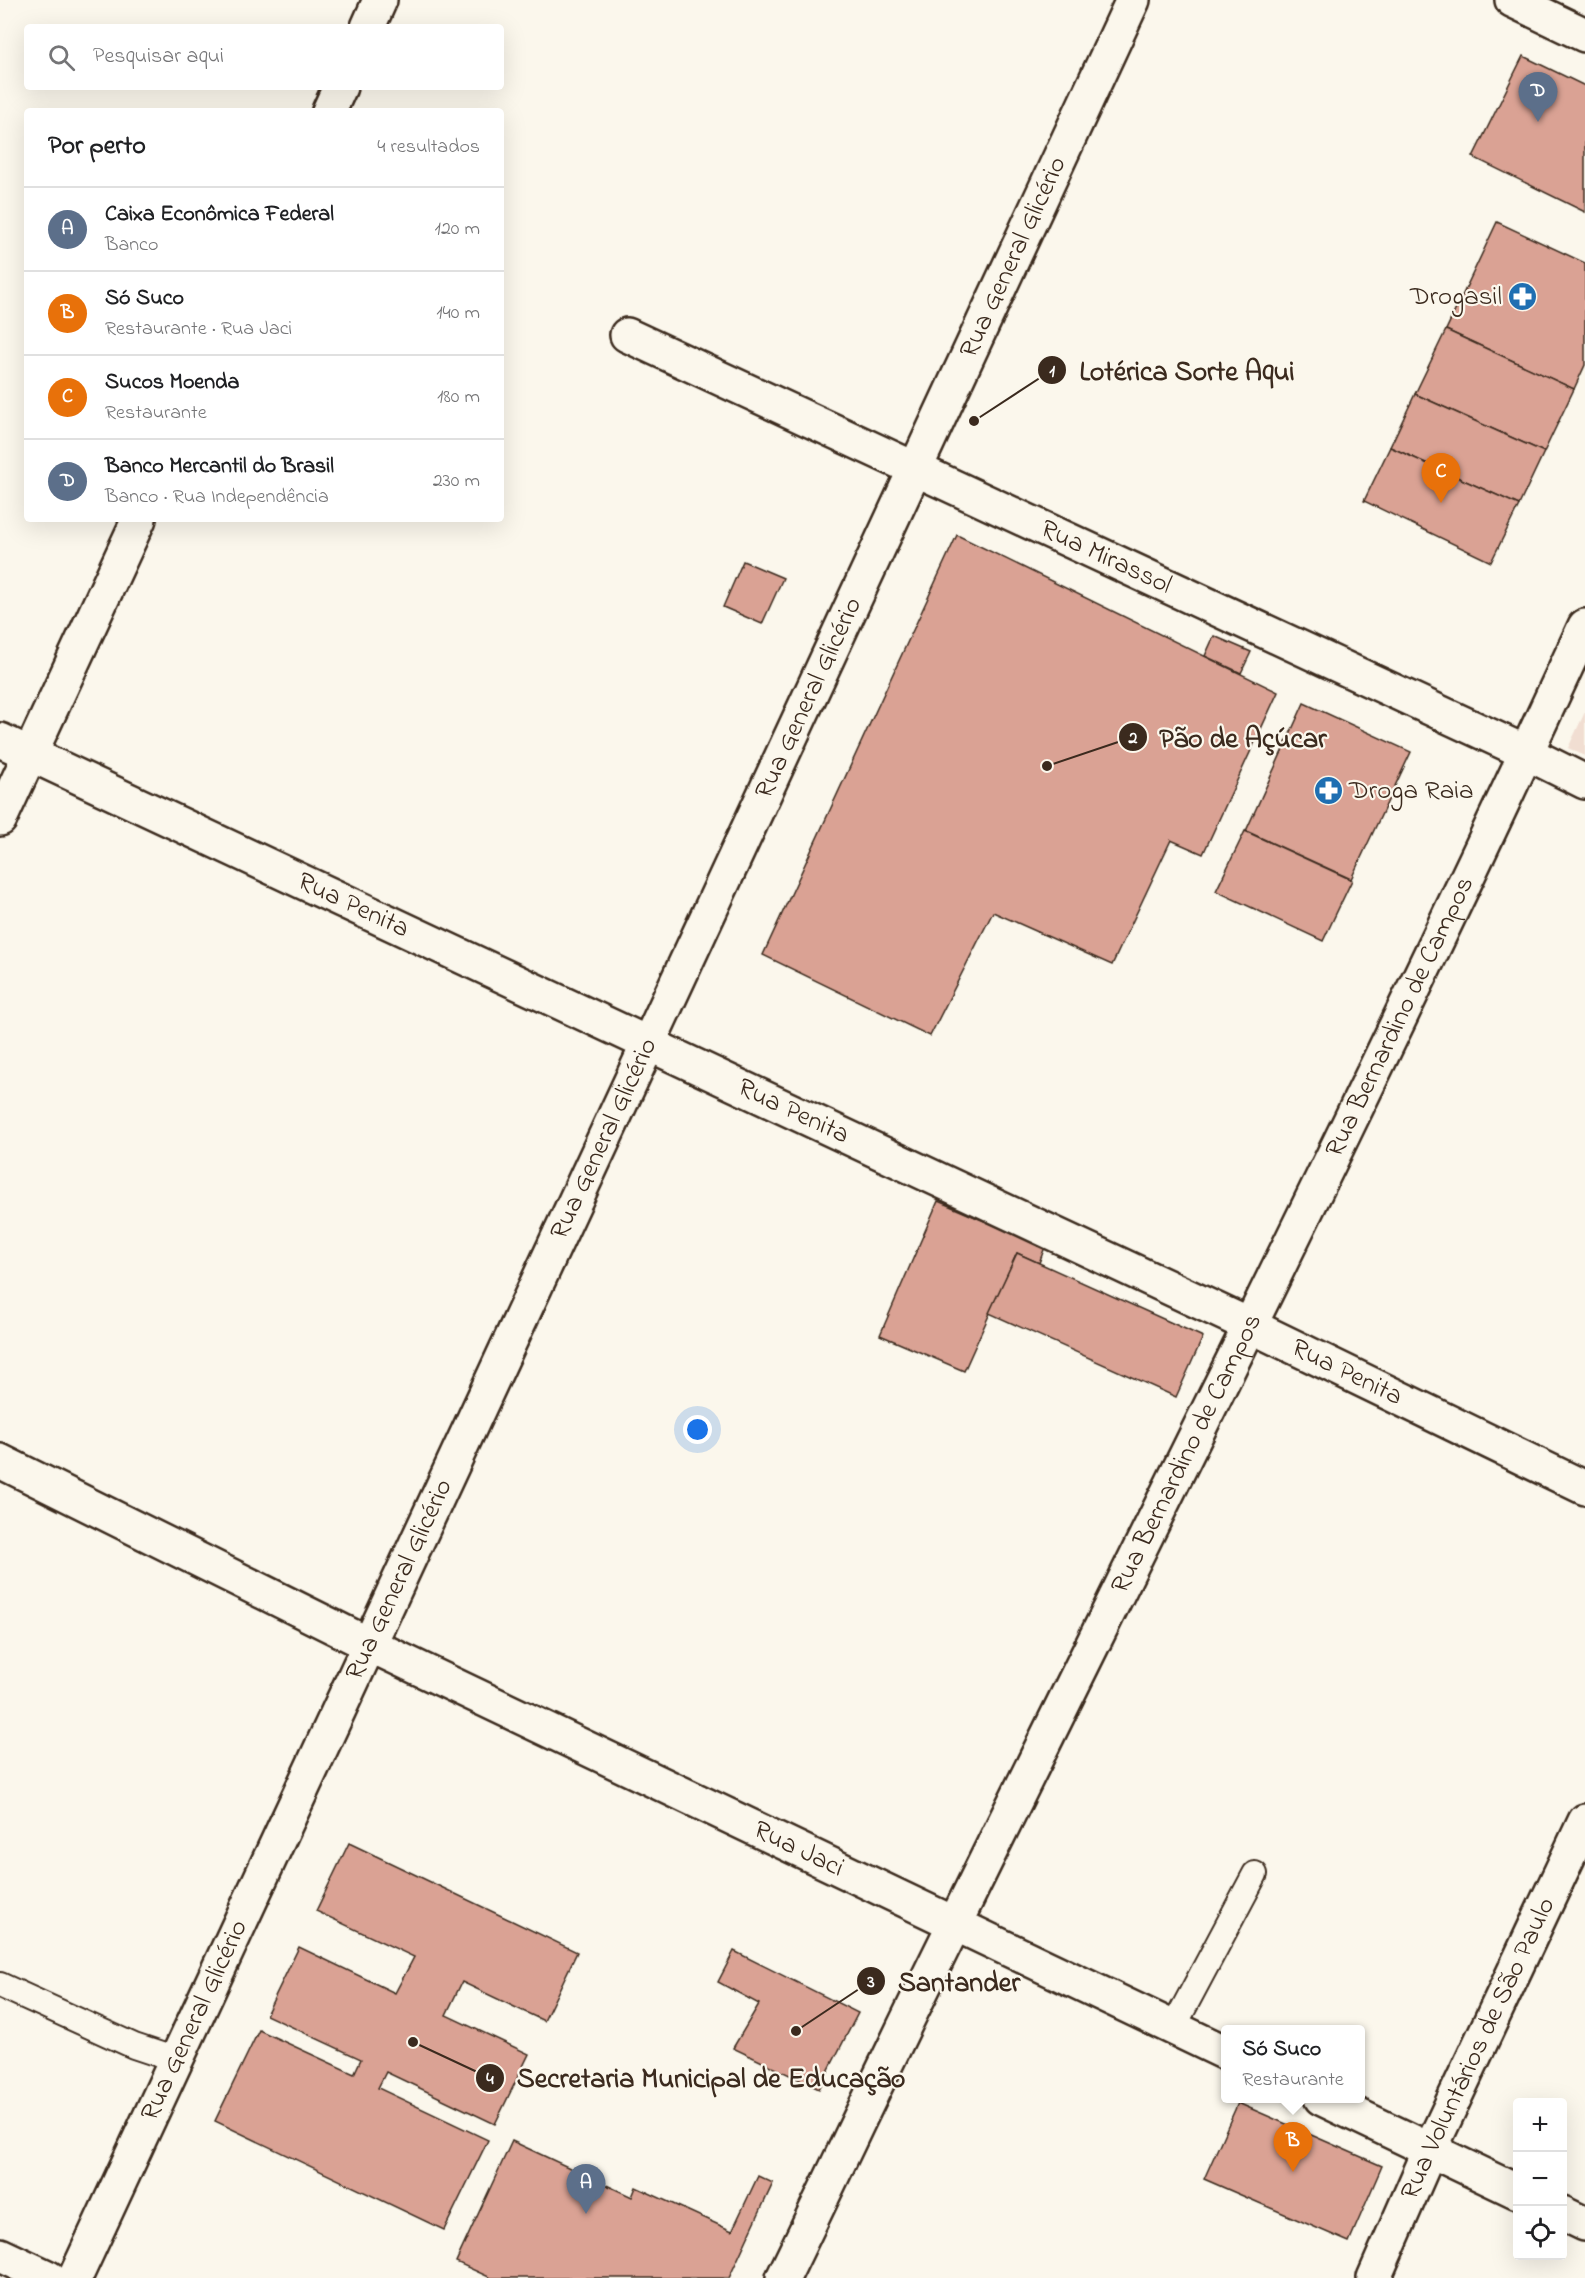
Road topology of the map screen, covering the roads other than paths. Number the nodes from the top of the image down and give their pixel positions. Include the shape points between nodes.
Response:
1 (380, 0) edge
2 (1133, 0) edge
3 (1512, 0) edge
4 (369, 24) edge
5 (1585, 35) edge
6 (339, 90) edge
7 (330, 108) edge
8 (627, 335) dead end
9 (915, 470) junction
10 (138, 522) edge
11 (1585, 626) edge
12 (0, 740) edge
13 (1527, 753) junction
14 (30, 754) junction
15 (1585, 782) edge
16 (0, 819) edge
17 (648, 1043) junction
18 (1251, 1326) junction
19 (0, 1461) edge
20 (1585, 1488) edge
21 (370, 1646) junction
22 (1585, 1821) edge
23 (1255, 1874) dead end
24 (954, 1924) junction
25 (0, 1985) edge
26 (1173, 2028) junction
27 (1221, 2051) edge
28 (176, 2060) junction
29 (1332, 2103) edge
30 (1430, 2150) junction
31 (1513, 2190) edge
32 (1567, 2215) edge
33 (1585, 2224) edge
34 (0, 2254) edge
35 (49, 2278) edge
36 (75, 2278) edge
37 (783, 2278) edge
38 (1374, 2278) edge

1 - 4 street
2 - 9 street, Rua General Glicério
3 - 5 street
6 - 7 street
8 - 9 street, Rua Mirassol
9 - 13 street, Rua Mirassol
9 - 17 street, Rua General Glicério
10 - 14 street
11 - 13 street, Rua Bernardino de Campos
12 - 14 street, Rua Penita
13 - 15 street, Rua Mirassol
13 - 18 street, Rua Bernardino de Campos
14 - 16 street
14 - 17 street, Rua Penita
17 - 18 street, Rua Penita
17 - 21 street, Rua General Glicério
18 - 20 street, Rua Penita
18 - 24 street, Rua Bernardino de Campos
19 - 21 street, Rua Jaci
21 - 24 street, Rua Jaci
21 - 28 street, Rua General Glicério
22 - 30 street, Rua Voluntários de São Paulo
23 - 26 lane
24 - 26 street, Rua Jaci
24 - 37 street, Rua Bernardino de Campos
25 - 28 lane via 134,2046
26 - 27 street, Rua Jaci
28 - 36 street, Rua General Glicério
29 - 30 street
30 - 31 street
30 - 38 street, Rua Voluntários de São Paulo
32 - 33 street
34 - 35 street

